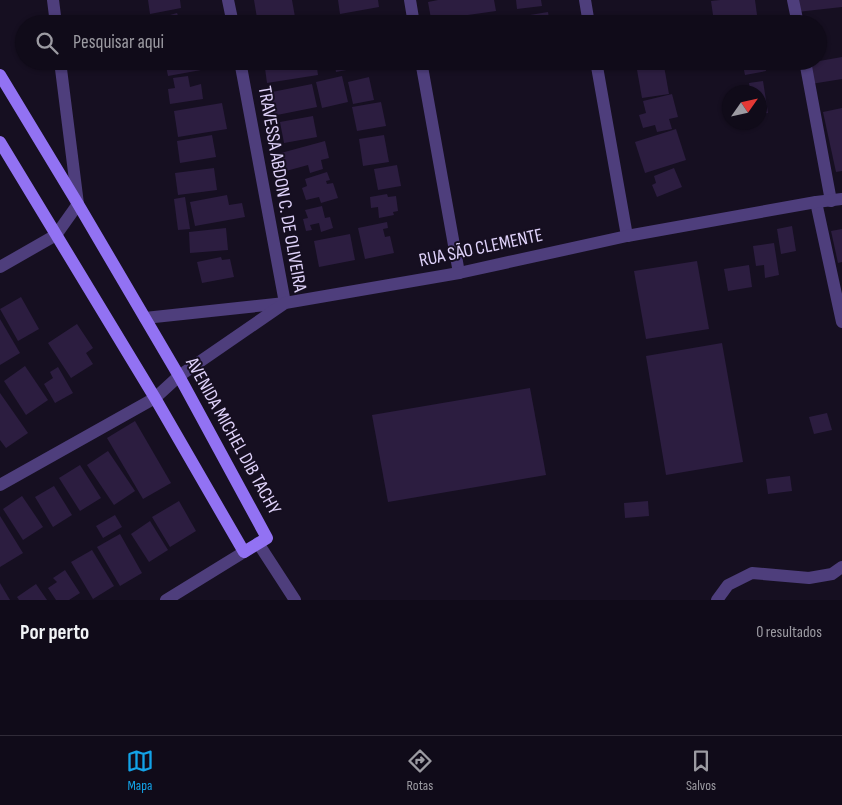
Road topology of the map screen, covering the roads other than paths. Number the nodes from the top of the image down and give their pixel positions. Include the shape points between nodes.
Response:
1 (53, 0) edge
2 (228, 0) edge
3 (410, 0) edge
4 (585, 0) edge
5 (793, 0) edge
6 (55, 15) edge
7 (231, 15) edge
8 (412, 15) edge
9 (588, 15) edge
10 (796, 15) edge
11 (61, 70) edge
12 (242, 70) edge
13 (423, 70) edge
14 (598, 70) edge
15 (807, 70) edge
16 (0, 75) edge
17 (0, 142) edge
18 (837, 200) edge
19 (816, 202) junction
20 (78, 204) junction
21 (56, 235) junction
22 (627, 236) junction
23 (0, 267) edge
24 (458, 273) junction
25 (285, 303) junction
26 (145, 318) junction
27 (842, 322) edge
28 (179, 376) junction
29 (155, 398) junction
30 (0, 485) edge
31 (258, 543) junction
32 (244, 552) junction
33 (842, 567) edge
34 (166, 600) edge
35 (295, 600) edge
36 (717, 600) edge

1 - 6 street
2 - 7 street
3 - 8 street
4 - 9 street
5 - 10 street
11 - 20 street
12 - 25 street, TRAVESSA ABDON C. DE OLIVEIRA
13 - 24 street
14 - 22 street
15 - 18 street
16 - 20 street, AVENIDA MICHEL DIB TACHY
17 - 21 street
18 - 19 street, RUA SÃO CLEMENTE
19 - 22 street, RUA SÃO CLEMENTE
19 - 27 street
20 - 21 street
20 - 26 street, AVENIDA MICHEL DIB TACHY
21 - 23 street
21 - 29 street
22 - 24 street, RUA SÃO CLEMENTE
24 - 25 street, RUA SÃO CLEMENTE
25 - 26 street, TRAVESSA ABDON C. DE OLIVEIRA
25 - 28 street, RUA SÃO CLEMENTE
26 - 28 street, AVENIDA MICHEL DIB TACHY
28 - 29 street, RUA SÃO CLEMENTE
28 - 31 street, AVENIDA MICHEL DIB TACHY via 267,538
29 - 30 street, RUA SÃO CLEMENTE
29 - 32 street
31 - 32 street, AVENIDA MICHEL DIB TACHY
31 - 35 street
32 - 34 street
33 - 36 street via 832,574 809,578 752,573 728,584

